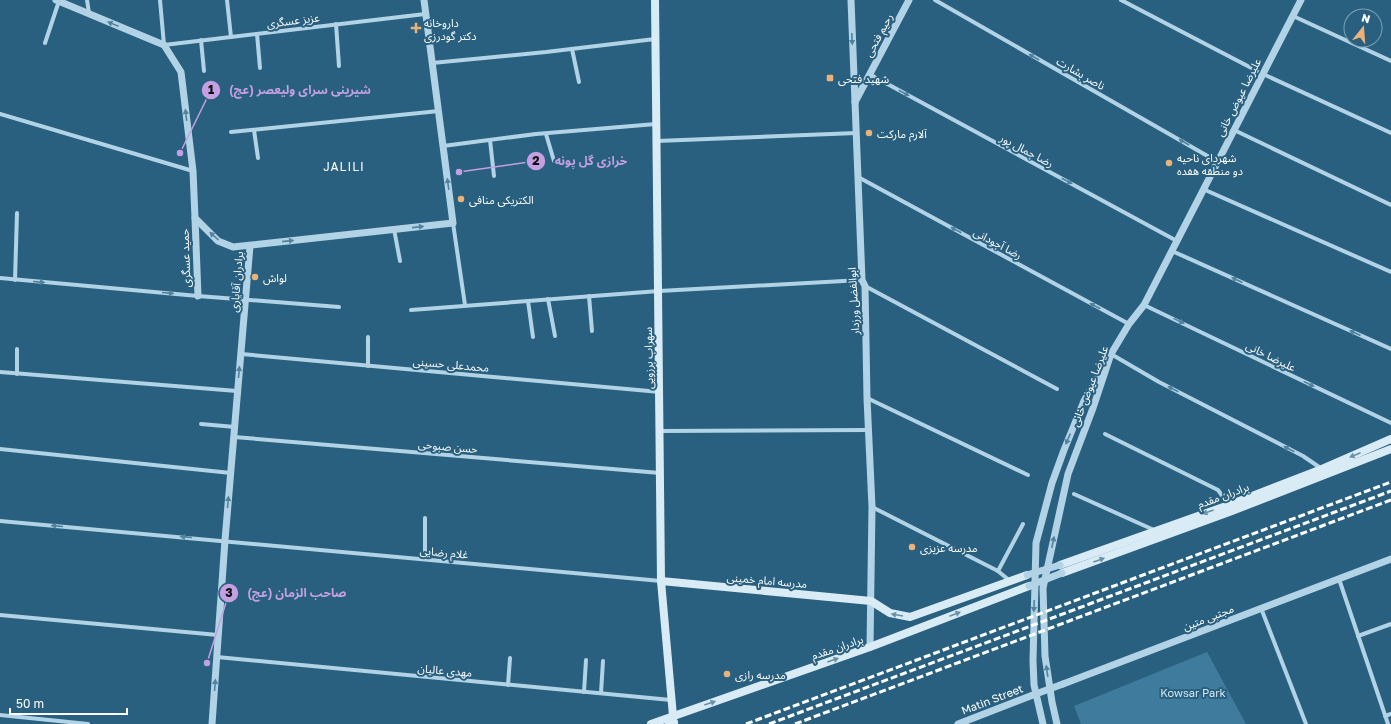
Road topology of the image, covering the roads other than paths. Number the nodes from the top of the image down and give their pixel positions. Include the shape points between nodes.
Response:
1 (87, 0) edge
2 (160, 0) edge
3 (227, 0) edge
4 (424, 0) edge
5 (655, 0) edge
6 (851, 0) edge
7 (909, 0) edge
8 (935, 0) edge
9 (1121, 0) edge
10 (1301, 0) edge
11 (57, 1) edge
12 (89, 14) junction
13 (426, 14) junction
14 (1293, 16) junction
15 (336, 24) junction
16 (257, 34) junction
17 (231, 37) junction
18 (655, 39) junction
19 (201, 40) junction
20 (46, 43) dead end
21 (164, 45) junction
22 (572, 49) junction
23 (1391, 60) edge
24 (432, 63) junction
25 (339, 66) dead end
26 (260, 68) dead end
27 (204, 71) dead end
28 (869, 74) junction
29 (1263, 74) junction
30 (579, 82) dead end
31 (855, 102) junction
32 (439, 111) junction
33 (0, 114) edge
34 (656, 124) junction
35 (254, 130) junction
36 (1234, 130) junction
37 (231, 132) dead end
38 (856, 133) junction
39 (1391, 133) edge
40 (546, 134) junction
41 (490, 140) junction
42 (657, 141) junction
43 (443, 146) junction
44 (258, 158) dead end
45 (554, 161) dead end
46 (1218, 162) junction
47 (193, 171) junction
48 (494, 176) dead end
49 (858, 177) junction
50 (1203, 189) junction
51 (1391, 206) edge
52 (17, 213) dead end
53 (195, 218) junction
54 (454, 223) junction
55 (394, 229) junction
56 (1177, 241) junction
57 (250, 246) junction
58 (1172, 251) junction
59 (400, 261) dead end
60 (1391, 272) edge
61 (0, 278) edge
62 (15, 280) junction
63 (863, 283) junction
64 (659, 291) junction
65 (198, 296) junction
66 (589, 296) junction
67 (548, 299) junction
68 (245, 300) junction
69 (528, 301) junction
70 (1144, 305) junction
71 (465, 306) junction
72 (339, 307) dead end
73 (411, 310) dead end
74 (1129, 324) junction
75 (592, 331) dead end
76 (555, 336) dead end
77 (368, 337) dead end
78 (533, 337) dead end
79 (17, 349) dead end
80 (1391, 349) edge
81 (241, 354) junction
82 (1110, 354) junction
83 (368, 366) junction
84 (0, 372) edge
85 (17, 374) junction
86 (1057, 389) dead end
87 (237, 391) junction
88 (660, 392) junction
89 (867, 398) junction
90 (1391, 423) edge
91 (200, 424) dead end
92 (235, 427) junction
93 (868, 430) junction
94 (660, 431) junction
95 (1105, 434) dead end
96 (234, 437) junction
97 (1391, 439) edge
98 (0, 449) edge
99 (1391, 449) edge
100 (1324, 472) junction
101 (230, 473) junction
102 (661, 473) junction
103 (1028, 475) dead end
104 (1074, 494) dead end
105 (872, 507) junction
106 (1230, 508) junction
107 (425, 518) dead end
108 (0, 520) edge
109 (1023, 524) dead end
110 (1157, 535) junction
111 (225, 540) junction
112 (424, 559) junction
113 (1391, 559) edge
114 (1060, 565) joint
115 (998, 571) junction
116 (1062, 573) joint
117 (1027, 575) joint
118 (1339, 579) junction
119 (662, 581) junction
120 (1010, 581) junction
121 (1029, 586) joint
122 (1016, 590) junction
123 (871, 601) junction
124 (1261, 608) junction
125 (0, 615) edge
126 (1391, 624) edge
127 (218, 635) junction
128 (1358, 636) junction
129 (870, 647) junction
130 (217, 657) junction
131 (510, 658) dead end
132 (586, 660) dead end
133 (603, 661) dead end
134 (508, 685) junction
135 (584, 692) junction
136 (601, 694) junction
137 (1033, 695) joint
138 (671, 700) junction
139 (1391, 714) edge
140 (0, 715) edge
141 (1385, 716) junction
142 (672, 721) edge
143 (1057, 723) edge
144 (88, 724) edge
145 (212, 724) edge
146 (651, 724) edge
147 (958, 724) edge
148 (1043, 724) edge
149 (1306, 724) edge
150 (1388, 724) edge

1 - 12 street
2 - 21 street
3 - 17 street
4 - 13 street
5 - 18 main road, سهراب برزویی
6 -> 31 street, ابوالفضل ورزدار
7 - 28 street, رحیم فتحی
46 -> 8 street, ناصر بشارت
9 - 29 street
10 - 14 street, علیرضا عیوض خانی
11 - 12 street
11 - 20 street
21 -> 12 street
13 - 15 street, عزیز عسگری
13 - 24 street
14 - 23 street
14 - 29 street, علیرضا عیوض خانی
15 - 16 street, عزیز عسگری
15 - 25 street
16 - 17 street, عزیز عسگری
16 - 26 street
17 - 19 street, عزیز عسگری
18 - 22 street
18 - 34 main road, سهراب برزویی
19 - 21 street, عزیز عسگری
19 - 27 street
47 -> 21 street, حمید عسگری via 181,72
22 - 24 street
22 - 30 street
24 - 32 street
28 - 31 street, رحیم فتحی
28 -> 56 street, رضا جمال پور
29 - 36 street, علیرضا عیوض خانی
29 - 39 street
31 - 38 street, ابوالفضل ورزدار
32 - 35 street
32 - 43 street
33 - 47 street
34 - 40 street
34 - 42 main road, سهراب برزویی
35 - 37 street
35 - 44 street
36 - 46 street, علیرضا عیوض خانی
36 - 51 street
38 - 42 street
38 - 49 street, ابوالفضل ورزدار
40 - 41 street
40 - 45 street
41 - 43 street
41 - 48 street
42 - 64 main road, سهراب برزویی
54 -> 43 street
46 - 50 street, علیرضا عیوض خانی
47 - 53 street, حمید عسگری
49 - 63 street, ابوالفضل ورزدار
74 -> 49 street, رضا آجودانی
50 - 56 street, علیرضا عیوض خانی
50 - 60 street
52 - 62 street
57 -> 53 street, حمید عسگری via 233,246 218,240
53 - 65 street, حمید عسگری
55 -> 54 street, برادران آقایاری
54 - 71 street
57 -> 55 street, برادران آقایاری
55 - 59 street
56 - 58 street, علیرضا عیوض خانی
57 - 68 street, برادران آقایاری
58 - 70 street, علیرضا عیوض خانی
80 -> 58 street
61 - 62 street
62 -> 65 street
63 - 64 street
63 - 86 street
63 - 89 street, ابوالفضل ورزدار
64 - 66 street
64 - 88 main road, سهراب برزویی
65 - 68 street
66 - 67 street
66 - 75 street
67 - 69 street
67 - 76 street
68 - 72 street
68 - 81 street, برادران آقایاری
69 - 71 street
69 - 78 street
70 - 74 street, علیرضا عیوض خانی
70 -> 90 street, علیرضا خانی
71 - 73 street
74 - 82 street, علیرضا عیوض خانی
77 - 83 street
79 - 85 street
81 - 83 street, محمدعلی حسینی
87 -> 81 street, برادران آقایاری
100 -> 82 street via 1303,456 1166,386
143 -> 82 street, علیرضا عیوض خانی via 1045,656 1043,588 1068,474
82 -> 148 street via 1084,401 1064,450 1036,543 1033,661
83 - 88 street, محمدعلی حسینی
84 - 85 street
85 - 87 street
87 - 92 street, برادران آقایاری
88 - 94 main road, سهراب برزویی
89 - 93 street, ابوالفضل ورزدار
89 - 103 street
91 - 92 street
92 - 96 street, برادران آقایاری
93 - 94 street
93 - 105 street, ابوالفضل ورزدار
94 - 102 main road, سهراب برزویی
95 - 106 street via 1218,490
96 - 101 street, برادران آقایاری
96 - 102 street, حسن صبوحی
97 -> 100 main road, برادران مقدم
98 - 101 street
99 - 100 main road, برادران مقدم
100 - 106 main road, برادران مقدم
111 -> 101 street, برادران آقایاری
102 - 119 main road, سهراب برزویی
104 - 110 street
105 - 115 street
105 - 123 street, ابوالفضل ورزدار
106 - 110 main road, برادران مقدم
107 - 112 street
111 -> 108 street, غلام رضایی
109 - 115 street
110 - 114 main road, برادران مقدم
116 -> 110 main road, برادران مقدم
111 - 112 street, غلام رضایی
111 - 127 street, برادران آقایاری
112 - 119 street, غلام رضایی
113 - 118 street, مجتبی متین
114 - 117 street, bridge
115 - 120 street
116 - 121 street, bridge
117 - 120 main road
118 - 124 street, مجتبی متین
118 - 128 street
119 - 123 main road, مدرسه امام خمینی
119 - 138 main road, سهراب برزویی
120 - 122 street
120 -> 123 main road via 910,617 890,613
121 - 122 main road, برادران مقدم
129 -> 122 main road, برادران مقدم
123 - 129 street, ابوالفضل ورزدار
124 - 137 street, مجتبی متین, bridge
124 - 149 street
125 - 127 street
126 - 128 street
127 - 130 street, برادران آقایاری
128 - 141 street
142 -> 129 main road, برادران مقدم
130 - 134 street, مهدی عالیان
145 -> 130 street, برادران آقایاری
131 - 134 street
132 - 135 street
133 - 136 street
134 - 135 street, مهدی عالیان
135 - 136 street, مهدی عالیان
136 - 138 street, مهدی عالیان
137 - 147 street, Matin Street
138 - 142 main road, سهراب برزویی
139 - 141 street
140 - 144 street
141 - 150 street
142 - 146 main road, برادران مقدم

